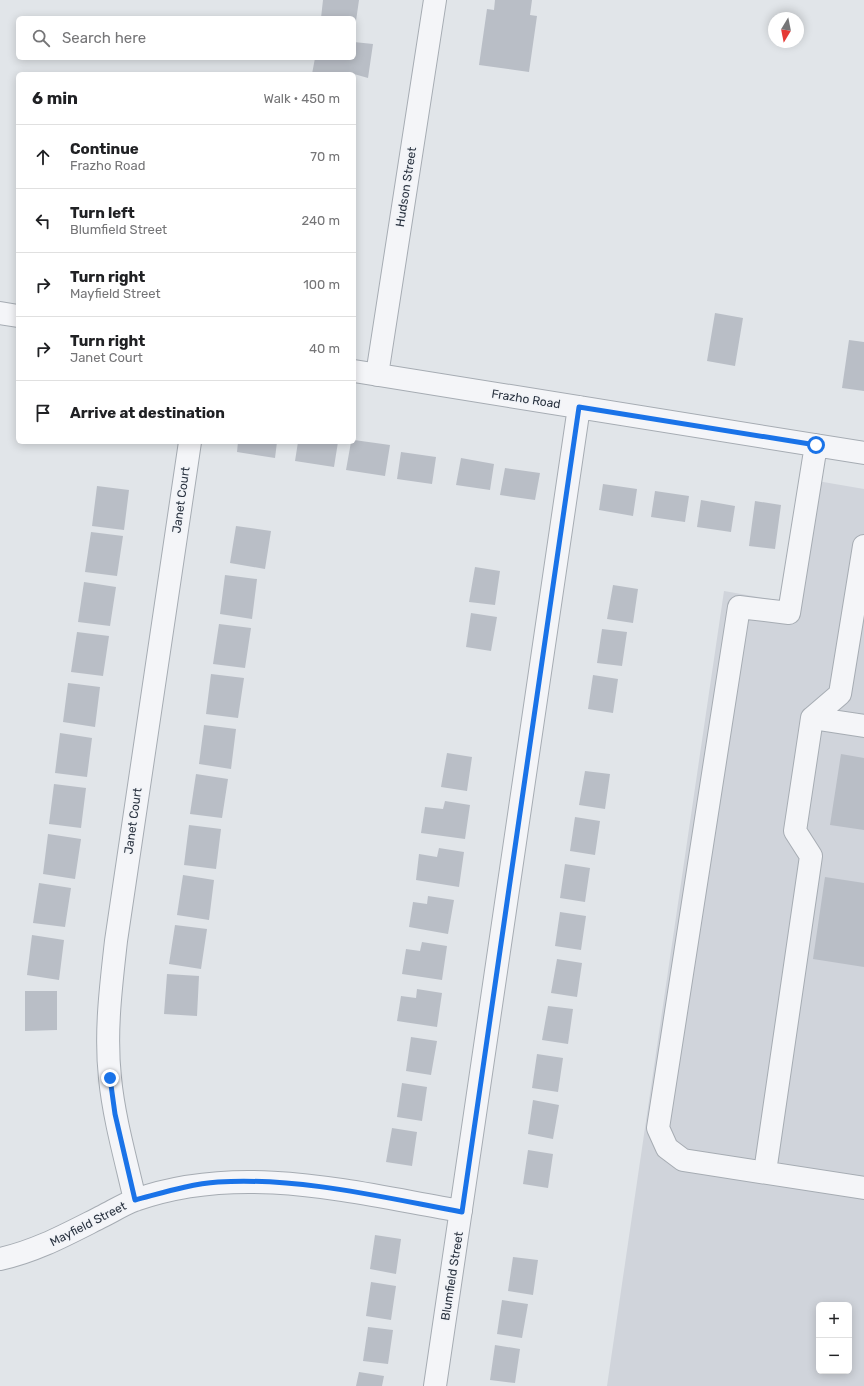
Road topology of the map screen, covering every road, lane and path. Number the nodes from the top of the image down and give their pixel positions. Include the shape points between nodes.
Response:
1 (435, 0) edge
2 (0, 313) edge
3 (16, 316) edge
4 (356, 371) edge
5 (377, 375) junction
6 (579, 407) junction
7 (190, 444) edge
8 (816, 445) junction
9 (864, 453) edge
10 (864, 546) edge
11 (812, 718) junction
12 (864, 726) edge
13 (765, 1172) junction
14 (864, 1188) edge
15 (135, 1200) junction
16 (462, 1212) junction
17 (0, 1259) edge
18 (435, 1386) edge

1 - 5 street, Hudson Street
2 - 3 street
4 - 5 street, Frazho Road
5 - 6 street, Frazho Road
6 - 8 street, Frazho Road
6 - 16 street, Blumfield Street
7 - 15 street, Janet Court via 117,933 110,996 110,1078 115,1114
8 - 9 street, Frazho Road
8 - 13 street via 789,613 739,607 658,1128 667,1148 684,1160
10 - 11 street via 840,694
11 - 12 street
11 - 13 street via 795,831 811,856
13 - 14 street
15 - 16 street, Mayfield Street via 217,1182 292,1182
15 - 17 street, Mayfield Street via 45,1246
16 - 18 street, Blumfield Street

